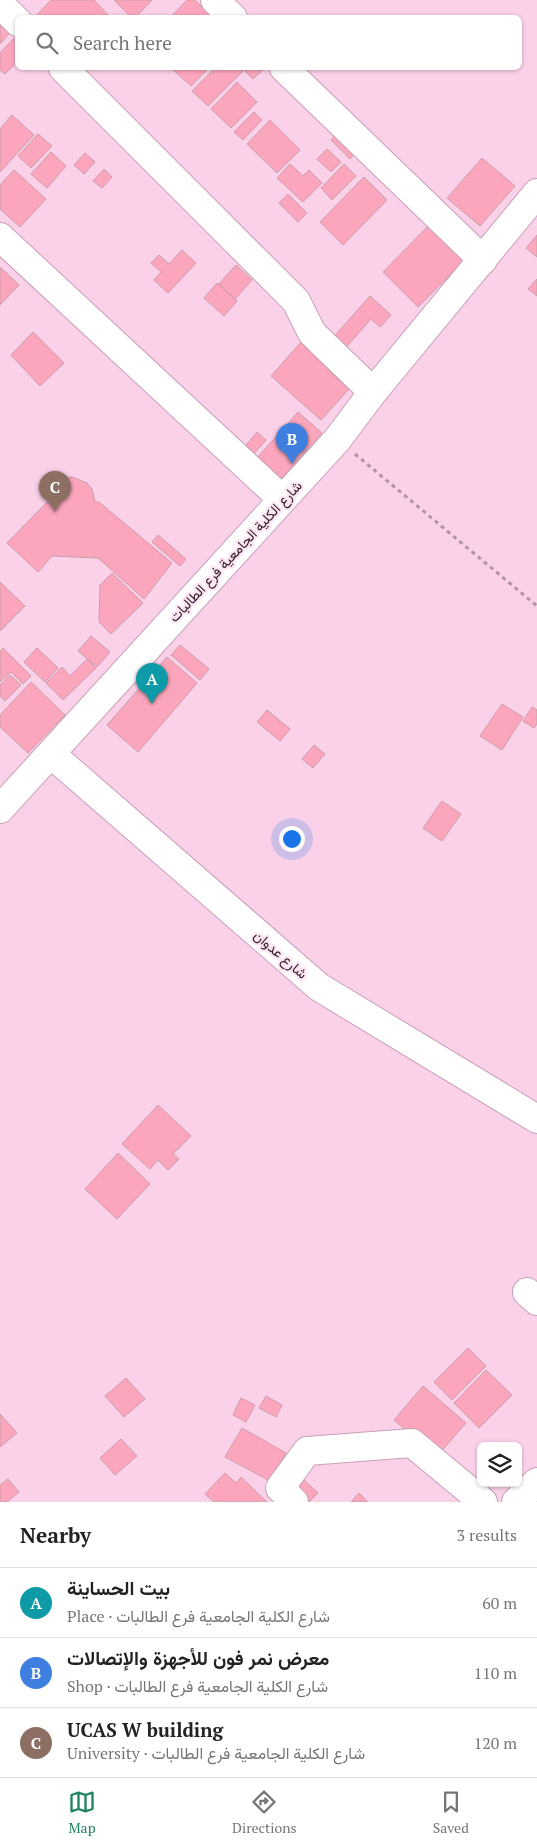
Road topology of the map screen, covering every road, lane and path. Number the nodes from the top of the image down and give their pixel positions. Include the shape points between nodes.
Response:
1 (215, 0) edge
2 (0, 4) edge
3 (230, 15) edge
4 (15, 19) edge
5 (65, 70) edge
6 (286, 70) edge
7 (537, 193) edge
8 (0, 237) edge
9 (483, 260) junction
10 (373, 392) junction
11 (337, 440) junction
12 (282, 499) junction
13 (537, 606) edge
14 (51, 754) junction
15 (0, 809) edge
16 (537, 1119) edge
17 (537, 1482) edge
18 (294, 1502) edge
19 (483, 1502) edge
20 (516, 1502) edge

1 - 3 street
2 - 4 street
5 - 10 street via 296,301 312,333
6 - 9 street
7 - 9 street, شارع الكلية الجامعية فرع الطالبات
8 - 12 street
9 - 10 street, شارع الكلية الجامعية فرع الطالبات
10 - 11 street, شارع الكلية الجامعية فرع الطالبات
11 - 12 street, شارع الكلية الجامعية فرع الطالبات
11 - 13 path
12 - 14 street, شارع الكلية الجامعية فرع الطالبات
14 - 15 street, شارع الكلية الجامعية فرع الطالبات
14 - 16 street, شارع عدوان via 319,987
17 - 20 street
18 - 19 street via 280,1488 307,1451 412,1443

